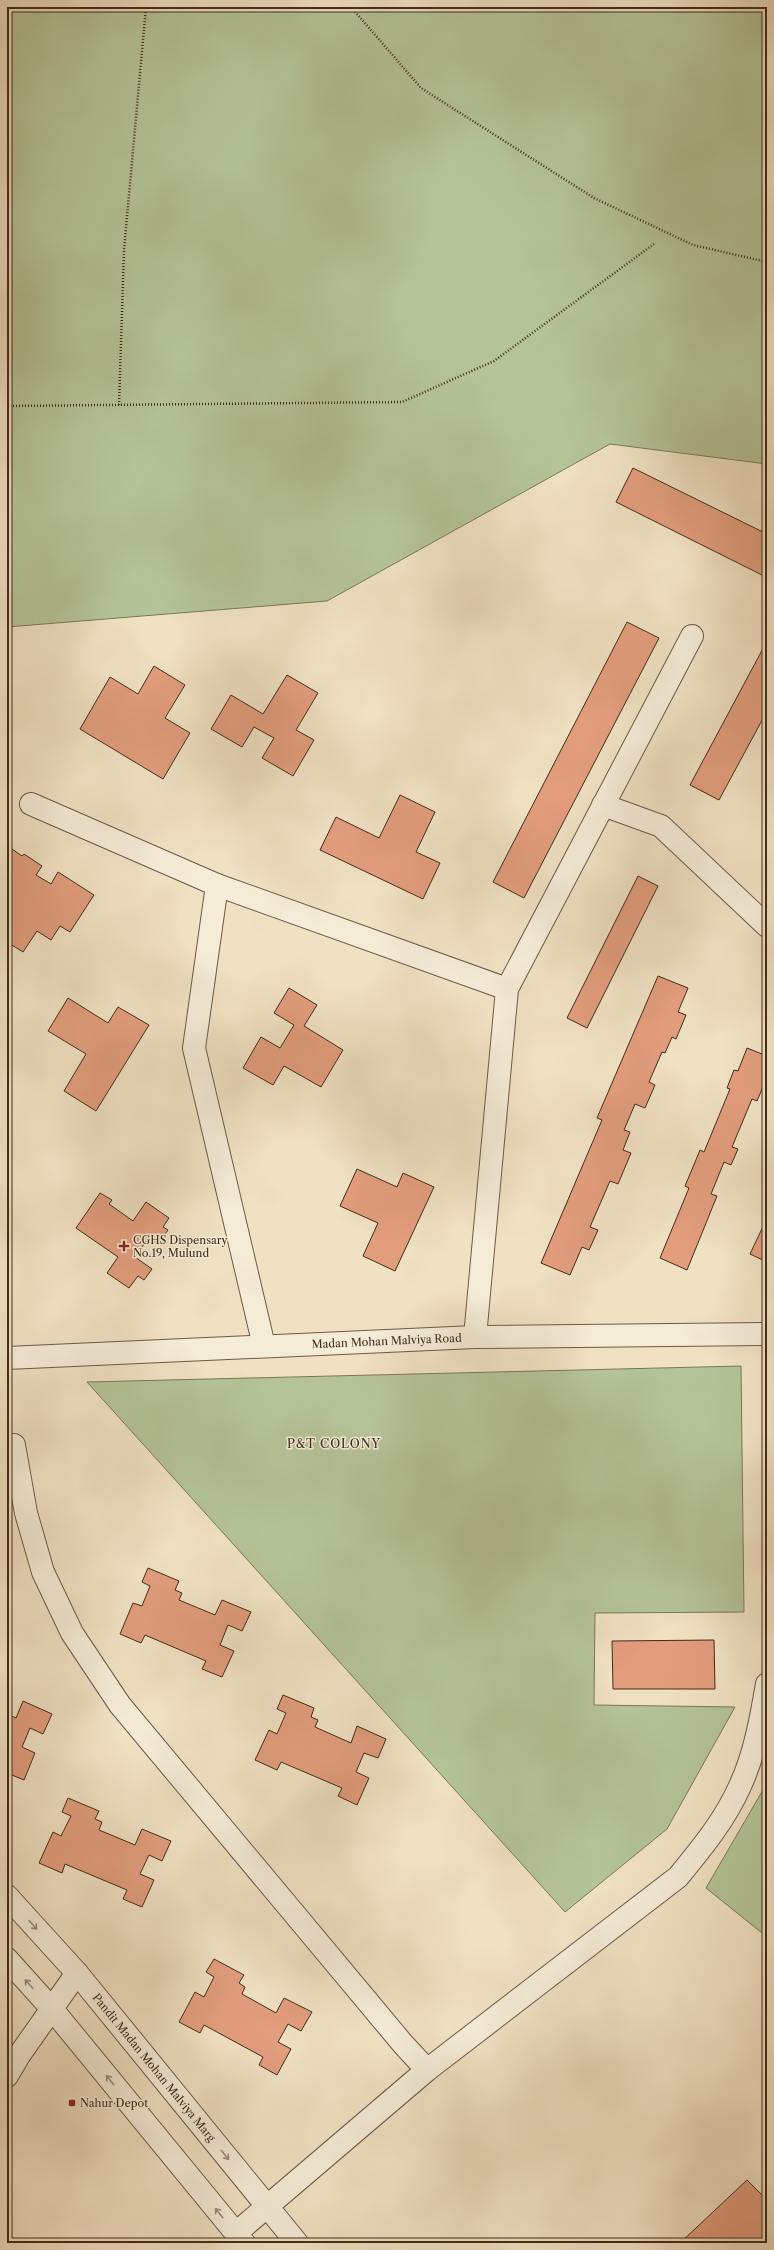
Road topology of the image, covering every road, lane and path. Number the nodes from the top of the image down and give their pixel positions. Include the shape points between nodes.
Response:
1 (146, 7) edge
2 (352, 7) edge
3 (654, 244) dead end
4 (767, 262) edge
5 (119, 405) junction
6 (7, 406) edge
7 (692, 636) dead end
8 (32, 804) dead end
9 (603, 805) junction
10 (217, 885) junction
11 (767, 926) edge
12 (507, 988) junction
13 (767, 1334) edge
14 (475, 1337) junction
15 (264, 1346) junction
16 (7, 1358) edge
17 (14, 1444) dead end
18 (767, 1684) edge
19 (7, 1896) edge
20 (7, 1959) edge
21 (77, 1973) junction
22 (52, 2009) junction
23 (427, 2070) junction
24 (7, 2076) edge
25 (267, 2206) junction
26 (240, 2238) edge
27 (297, 2243) edge

1 - 5 path via 124,250
2 - 4 path via 421,88 594,198 693,245
3 - 5 path via 494,361 402,402
5 - 6 path
7 - 9 street
8 - 10 street
9 - 11 street via 660,826
9 - 12 street
10 - 12 street
10 - 15 street via 194,1048
12 - 14 street
13 - 14 street, Madan Mohan Malviya Road
14 - 15 street, Madan Mohan Malviya Road
15 - 16 street, Madan Mohan Malviya Road
17 - 23 street via 26,1513 43,1572 72,1633 120,1705 402,2044
18 - 23 street via 758,1731 740,1786 709,1839 678,1877
19 -> 21 street, Pandit Madan Mohan Malviya Marg
22 -> 20 street
21 - 22 street
21 -> 25 street, Pandit Madan Mohan Malviya Marg
22 - 24 street
26 -> 22 street
23 - 25 street
25 - 26 street
25 - 27 street, Pandit Madan Mohan Malviya Marg

